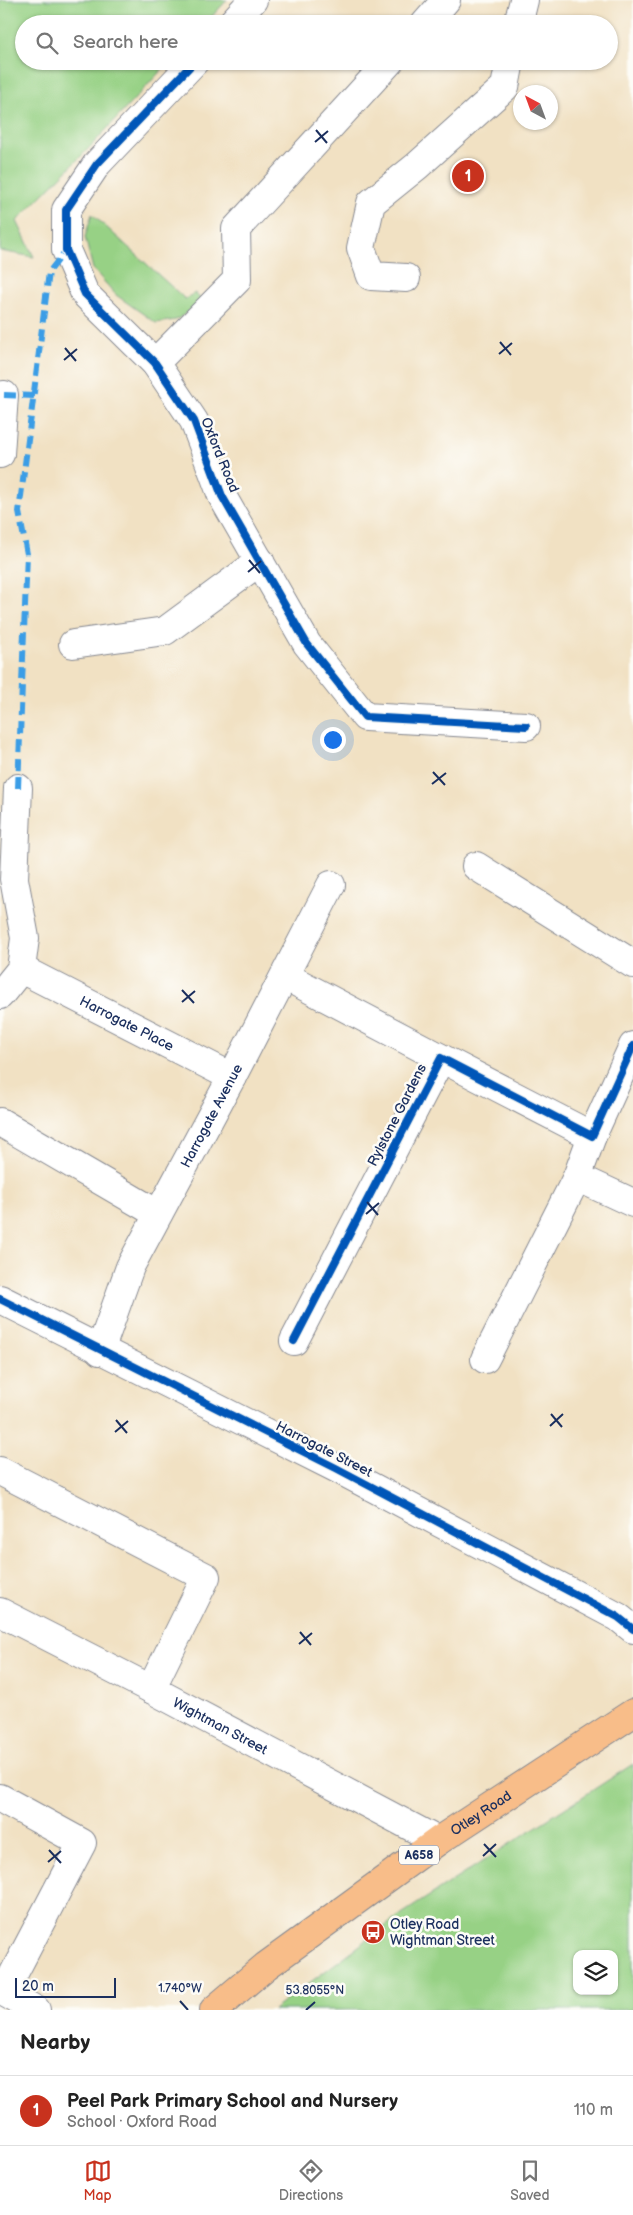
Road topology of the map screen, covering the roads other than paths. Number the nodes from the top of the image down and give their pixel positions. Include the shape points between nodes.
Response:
1 (253, 0) edge
2 (446, 0) edge
3 (524, 0) edge
4 (239, 15) edge
5 (433, 15) edge
6 (520, 15) edge
7 (186, 70) edge
8 (382, 70) edge
9 (508, 70) edge
10 (406, 278) dead end
11 (156, 363) junction
12 (4, 395) dead end
13 (0, 454) edge
14 (260, 562) junction
15 (73, 644) dead end
16 (526, 726) dead end
17 (18, 788) dead end
18 (476, 866) dead end
19 (331, 884) dead end
20 (633, 964) edge
21 (21, 969) junction
22 (285, 976) junction
23 (0, 995) edge
24 (633, 1046) edge
25 (441, 1058) junction
26 (232, 1077) junction
27 (0, 1122) edge
28 (592, 1136) junction
29 (577, 1177) junction
30 (633, 1203) edge
31 (158, 1214) junction
32 (0, 1299) edge
33 (294, 1341) dead end
34 (100, 1350) junction
35 (485, 1359) dead end
36 (0, 1471) edge
37 (0, 1612) edge
38 (633, 1629) edge
39 (151, 1689) junction
40 (633, 1713) edge
41 (0, 1798) edge
42 (438, 1841) junction
43 (2, 1991) edge
44 (36, 2010) edge
45 (214, 2010) edge

1 - 4 street
2 - 5 street
3 - 6 street
7 - 11 street, Oxford Road via 97,164 66,210 66,250 85,294
8 - 11 street via 236,229 237,280
9 - 10 street via 505,87 371,203 361,248 371,276
11 - 14 street, Oxford Road via 194,421 222,496
12 - 13 street
14 - 15 street via 165,631
14 - 16 street, Oxford Road via 306,644 365,717
17 - 21 street via 14,879 25,938
18 - 20 street
19 - 22 street, Harrogate Avenue
21 - 23 street
21 - 26 street, Harrogate Place
22 - 25 street
22 - 26 street, Harrogate Avenue
24 - 28 street
25 - 28 street, Rylstone Gardens
25 - 33 street, Rylstone Gardens
26 - 31 street, Harrogate Avenue
27 - 31 street
28 - 29 street
29 - 30 street
29 - 35 street
31 - 34 street, Harrogate Avenue via 130,1267
32 - 34 street, Harrogate Street
34 - 38 street, Harrogate Street via 344,1473 618,1617
36 - 39 street via 206,1578
37 - 39 street, Wightman Street
39 - 42 street, Wightman Street
40 - 42 main road, Otley Road / A658
41 - 43 street via 82,1843
42 - 45 main road, Otley Road / A658 via 266,1966
43 - 44 street

